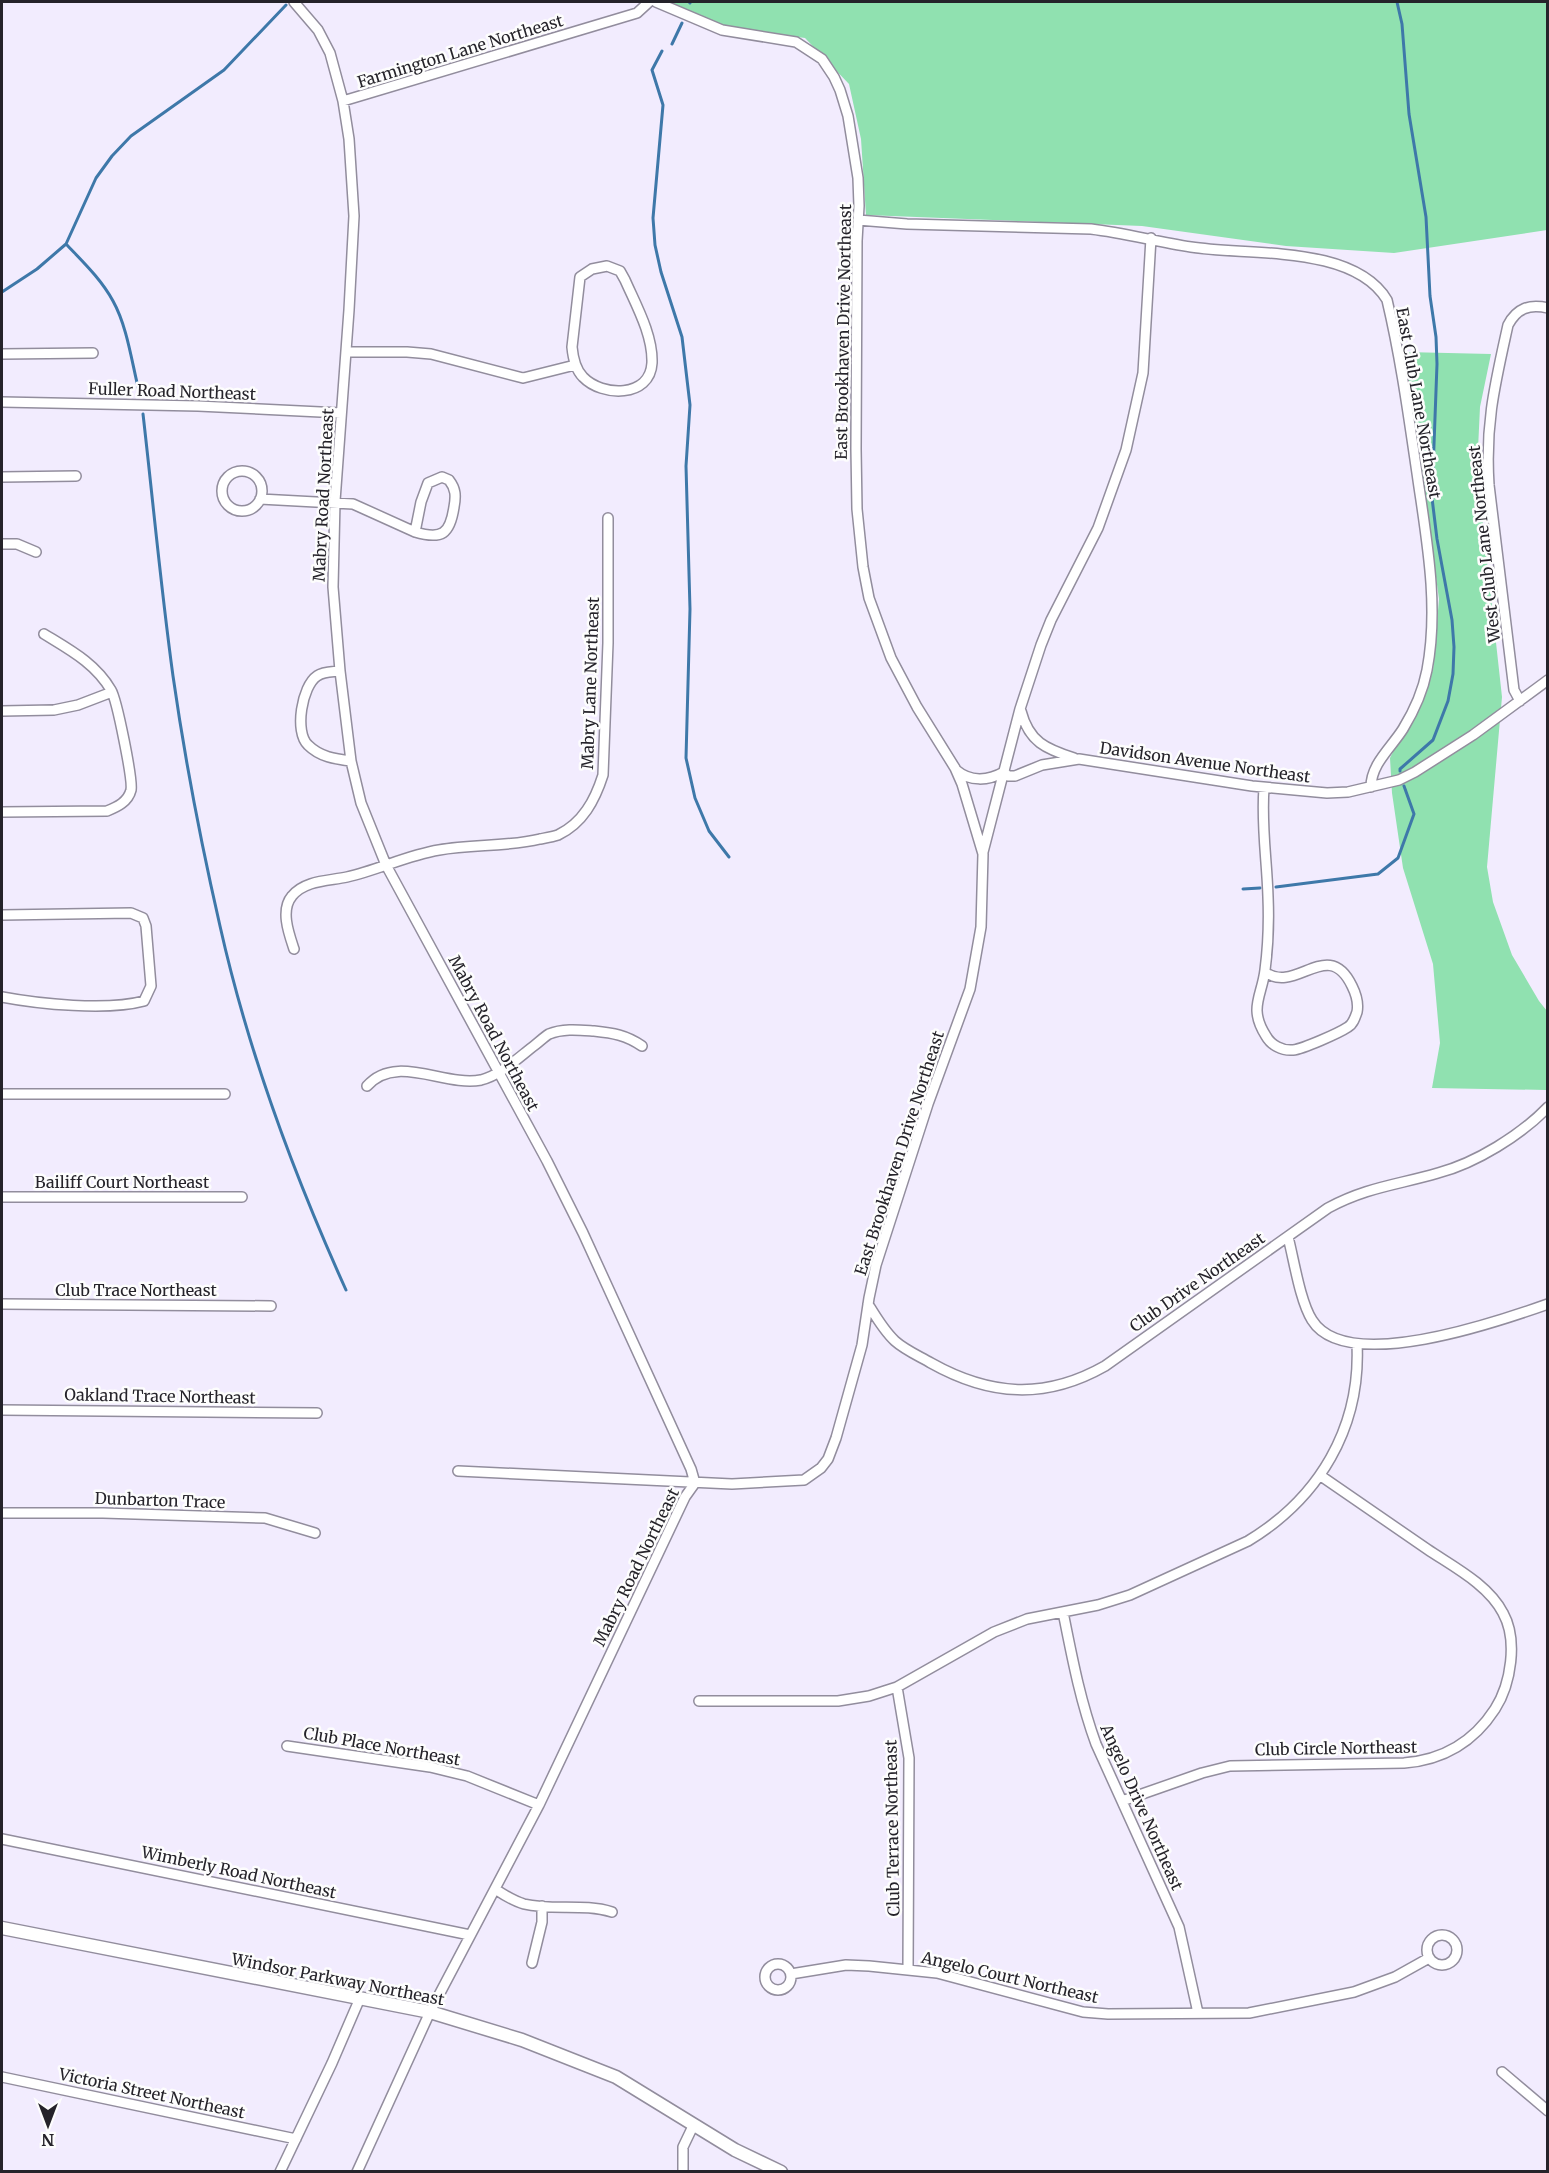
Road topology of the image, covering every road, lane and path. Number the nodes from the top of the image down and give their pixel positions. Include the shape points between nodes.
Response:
1 (294, 2) edge
2 (649, 2) edge
3 (656, 2) edge
4 (344, 101) junction
5 (858, 220) junction
6 (1150, 238) junction
7 (1548, 308) edge
8 (346, 352) junction
9 (93, 353) dead end
10 (2, 354) edge
11 (575, 365) junction
12 (2, 402) edge
13 (341, 413) junction
14 (76, 476) dead end
15 (2, 477) edge
16 (260, 499) junction
17 (335, 501) junction
18 (609, 518) dead end
19 (415, 532) junction
20 (2, 544) edge
21 (36, 552) dead end
22 (44, 634) dead end
23 (340, 671) junction
24 (1548, 680) edge
25 (112, 692) junction
26 (1520, 701) junction
27 (1020, 709) junction
28 (2, 711) edge
29 (1079, 759) junction
30 (351, 760) junction
31 (955, 768) junction
32 (1004, 772) junction
33 (1015, 776) junction
34 (1371, 787) junction
35 (1264, 788) junction
36 (1000, 791) junction
37 (2, 812) edge
38 (982, 854) junction
39 (386, 865) junction
40 (282, 890) dead end
41 (291, 896) junction
42 (2, 915) edge
43 (294, 949) dead end
44 (1265, 972) junction
45 (2, 997) edge
46 (642, 1046) dead end
47 (498, 1073) junction
48 (367, 1086) dead end
49 (2, 1095) edge
50 (225, 1095) dead end
51 (1548, 1107) edge
52 (2, 1197) edge
53 (242, 1197) dead end
54 (1288, 1237) junction
55 (2, 1304) edge
56 (1548, 1304) edge
57 (868, 1305) junction
58 (271, 1306) dead end
59 (1357, 1344) junction
60 (2, 1410) edge
61 (317, 1413) dead end
62 (458, 1471) dead end
63 (1321, 1476) junction
64 (691, 1483) junction
65 (2, 1513) edge
66 (315, 1533) dead end
67 (1064, 1612) junction
68 (897, 1687) junction
69 (699, 1701) dead end
70 (287, 1746) dead end
71 (1122, 1801) junction
72 (539, 1805) junction
73 (2, 1839) edge
74 (495, 1889) junction
75 (542, 1906) junction
76 (612, 1912) dead end
77 (2, 1928) edge
78 (470, 1935) junction
79 (1429, 1958) dead end
80 (532, 1963) dead end
81 (908, 1969) junction
82 (791, 1974) dead end
83 (360, 1998) junction
84 (430, 2012) junction
85 (1198, 2013) junction
86 (1502, 2072) dead end
87 (2, 2077) edge
88 (1548, 2111) edge
89 (694, 2124) junction
90 (296, 2139) junction
91 (280, 2172) edge
92 (357, 2172) edge
93 (683, 2172) edge
94 (781, 2172) edge

1 - 4 street, Mabry Road Northeast via 318,30 330,53
2 - 4 street, Farmington Lane Northeast via 628,16
3 - 5 street, East Brookhaven Drive Northeast via 722,30 796,42 822,59 834,76 848,116 858,178
4 - 8 street, Mabry Road Northeast via 354,216
5 - 6 street, East Club Lane Northeast via 1091,230
5 - 31 street, East Brookhaven Drive Northeast via 857,508 869,598 891,658
6 - 27 street via 1143,373 1126,450 1098,528 1051,620
6 - 34 street, East Club Lane Northeast via 1192,247 1270,252 1337,264 1372,281 1387,300 1406,395 1432,601 1430,654 1422,689 1404,728 1374,769
7 - 26 street, West Club Lane Northeast via 1524,308 1508,325 1488,424 1489,485 1514,690
8 - 11 street via 431,354 523,378
8 - 13 street, Mabry Road Northeast
9 - 10 street
11 - 11 street via 584,378 603,389 634,389 649,376 652,363 648,339 625,280 614,268 592,269 579,282 572,347
12 - 13 street, Fuller Road Northeast via 198,405
13 - 17 street, Mabry Road Northeast
14 - 15 street
16 - 16 street via 246,511 232,508 223,496 225,478 237,472 251,473 258,480
16 - 17 street
17 - 19 street via 353,504
17 - 23 street, Mabry Road Northeast via 333,587
18 - 39 street, Mabry Lane Northeast via 605,751 597,795 581,819 557,835 528,842 438,850
19 - 19 street via 437,536 452,524 456,494 449,480 442,477 428,483
20 - 21 street via 17,544
22 - 25 street via 87,661
23 - 30 street, Mabry Road Northeast
23 - 30 street via 315,676 304,697 300,726 307,745 321,755
24 - 26 street, Davidson Avenue Northeast
25 - 28 street via 54,710
25 - 37 street via 130,774 131,790 126,800 107,811
26 - 34 street, Davidson Avenue Northeast via 1415,772
27 - 29 street, Davidson Avenue Northeast via 1036,740 1054,752
27 - 32 street
29 - 33 street, Davidson Avenue Northeast via 1042,765
29 - 35 street, Davidson Avenue Northeast
30 - 39 street, Mabry Road Northeast via 361,803
31 - 32 street via 974,779
31 - 38 street, East Brookhaven Drive Northeast
32 - 33 street
32 - 36 street
33 - 36 street, Davidson Avenue Northeast
34 - 35 street, Davidson Avenue Northeast via 1327,793
35 - 44 street via 1262,816 1268,898
36 - 38 street
38 - 57 street, East Brookhaven Drive Northeast via 981,927 970,989 925,1113 876,1265
39 - 41 street, Mabry Lane Northeast via 371,872 312,883
39 - 47 street, Mabry Road Northeast
40 - 41 street
41 - 43 street via 286,918
42 - 45 street via 131,912 143,918 146,926 152,986 144,1001 126,1005 34,1003
44 - 44 street via 1279,978 1319,965 1337,967 1347,975 1355,993 1358,1003 1354,1020 1339,1032 1293,1050 1277,1047 1266,1037 1259,1022 1257,999
46 - 47 street via 619,1034 565,1030 549,1034
47 - 48 street via 461,1081 392,1072 374,1077
47 - 64 street, Mabry Road Northeast via 583,1233 679,1443
49 - 50 street
51 - 54 street, Club Drive Northeast via 1519,1132 1479,1157 1438,1174 1368,1190 1329,1208
52 - 53 street, Bailiff Court Northeast
54 - 57 street, Club Drive Northeast via 1105,1366 1047,1388 998,1388 953,1375 897,1343
54 - 59 street via 1312,1321 1329,1335
55 - 58 street, Club Trace Northeast
56 - 59 street via 1454,1334
57 - 64 street, East Brookhaven Drive Northeast via 862,1345 839,1430 828,1459 820,1468 804,1480
59 - 63 street via 1352,1407
60 - 61 street, Oakland Trace Northeast
62 - 64 street, East Brookhaven Drive Northeast
63 - 67 street via 1287,1514 1248,1541 1130,1595
63 - 71 street, Club Circle Northeast via 1474,1581 1499,1605 1508,1623 1511,1655 1506,1683 1495,1709 1462,1745 1429,1760 1230,1766
64 - 72 street, Mabry Road Northeast
65 - 66 street, Dunbarton Trace via 265,1518
67 - 68 street via 1028,1619 994,1632
67 - 71 street, Angelo Drive Northeast via 1085,1712
68 - 69 street via 838,1701
68 - 81 street, Club Terrace Northeast via 909,1758
70 - 72 street, Club Place Northeast via 430,1767 467,1776
71 - 85 street, Angelo Drive Northeast via 1179,1927
72 - 74 street, Mabry Road Northeast
73 - 78 street, Wimberly Road Northeast
74 - 75 street via 516,1901
74 - 78 street, Mabry Road Northeast
75 - 76 street via 597,1907
75 - 80 street
77 - 83 street, Windsor Parkway Northeast
78 - 84 street, Mabry Road Northeast
79 - 85 street, Angelo Court Northeast via 1395,1977 1354,1992 1263,2011
81 - 82 street, Angelo Court Northeast via 846,1965
81 - 85 street, Angelo Court Northeast via 964,1979 1083,2012
83 - 84 street, Windsor Parkway Northeast
83 - 90 street
84 - 89 street, Windsor Parkway Northeast via 522,2040 616,2077
84 - 92 street, Mabry Road Northeast
86 - 88 street
87 - 90 street, Victoria Street Northeast
89 - 93 street via 683,2147
89 - 94 street, Windsor Parkway Northeast
90 - 91 street

